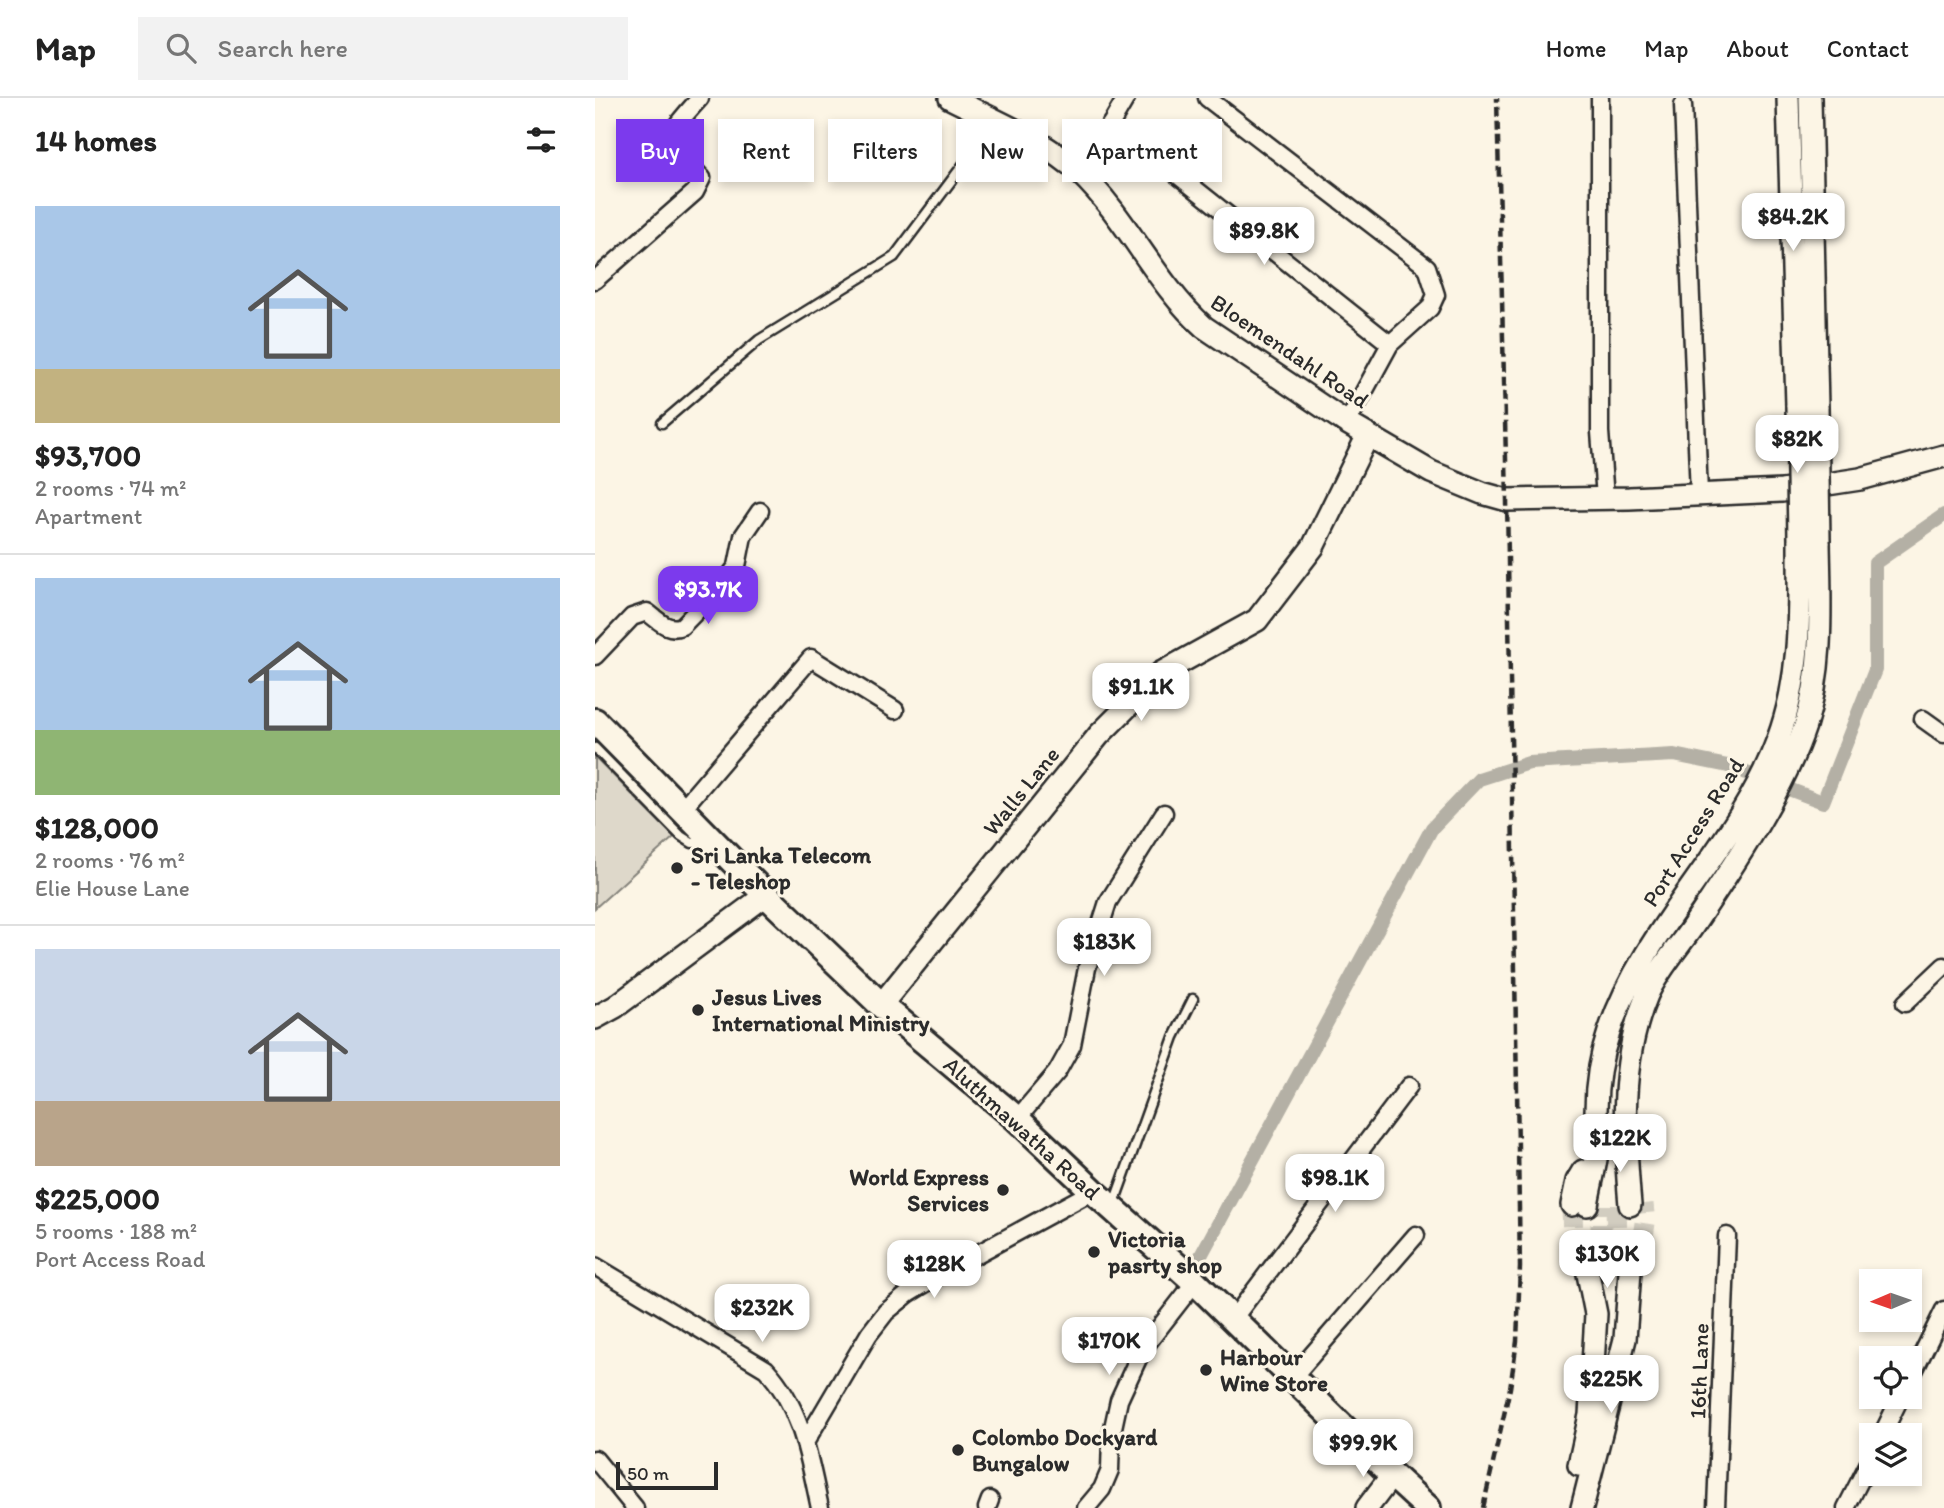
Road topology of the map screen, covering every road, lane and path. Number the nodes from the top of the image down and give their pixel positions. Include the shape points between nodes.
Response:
1 (700, 98) edge
2 (950, 98) edge
3 (1126, 98) edge
4 (1207, 98) edge
5 (1600, 98) edge
6 (1788, 98) edge
7 (1810, 98) edge
8 (1682, 105) dead end
9 (992, 119) edge
10 (1113, 119) edge
11 (956, 174) edge
12 (1088, 182) edge
13 (1186, 182) edge
14 (595, 280) edge
15 (1390, 344) junction
16 (1807, 407) junction
17 (662, 423) dead end
18 (1347, 423) junction
19 (1368, 435) junction
20 (1944, 457) edge
21 (1699, 494) junction
22 (1605, 498) junction
23 (760, 511) dead end
24 (1809, 541) junction
25 (595, 656) edge
26 (895, 710) dead end
27 (1923, 719) dead end
28 (595, 721) edge
29 (1944, 734) edge
30 (595, 748) edge
31 (683, 808) junction
32 (1164, 813) dead end
33 (1745, 825) junction
34 (713, 840) junction
35 (766, 895) junction
36 (1944, 966) edge
37 (1193, 999) dead end
38 (1905, 1003) dead end
39 (881, 1005) junction
40 (595, 1018) edge
41 (1409, 1086) dead end
42 (1017, 1119) junction
43 (1598, 1145) junction
44 (1093, 1191) junction
45 (1608, 1205) junction
46 (1112, 1208) junction
47 (1416, 1235) dead end
48 (1727, 1236) dead end
49 (595, 1266) edge
50 (1195, 1282) junction
51 (1944, 1310) edge
52 (1233, 1319) junction
53 (1922, 1355) edge
54 (1292, 1378) junction
55 (806, 1441) junction
56 (595, 1459) edge
57 (1392, 1475) junction
58 (1859, 1483) edge
59 (635, 1508) edge
60 (820, 1508) edge
61 (1086, 1508) edge
62 (1367, 1508) edge
63 (1428, 1508) edge
64 (1569, 1508) edge
65 (1582, 1508) edge
66 (1716, 1508) edge
67 (1846, 1508) edge

1 - 14 street via 671,135 672,144 702,178 695,192
2 - 9 main road, Bloemendahl Road
3 - 10 street
4 - 15 street via 1427,267 1436,295 1430,308
5 - 22 street via 1600,418
6 - 16 main road, Port Access Road
7 - 16 main road, Port Access Road
8 - 21 street
11 - 17 lane via 894,257 759,340
12 - 18 main road, Bloemendahl Road via 1184,309
13 - 15 street
15 - 18 street
16 - 24 main road, Port Access Road, bridge
18 - 19 main road, Bloemendahl Road
19 - 22 main road, Bloemendahl Road via 1431,472 1507,500
19 - 39 main road, Walls Lane via 1313,547 1257,620 1161,673 1099,735
20 - 21 main road, Bloemendahl Road via 1860,479 1795,489
21 - 22 main road, Bloemendahl Road
23 - 25 street via 743,536 737,566 681,626 667,627 647,612 639,613
24 - 33 main road, Port Access Road via 1787,714
24 - 33 main road, Port Access Road via 1819,626 1814,690 1790,761
26 - 31 street via 811,658
27 - 29 street
28 - 31 main road, Aluthmawatha Road
30 - 34 lane via 681,836 692,843
31 - 34 main road, Aluthmawatha Road
32 - 42 street via 1108,901 1087,968 1072,1045 1057,1072
33 - 43 main road, Port Access Road via 1656,939 1634,977 1609,1032 1598,1077
33 - 45 main road, Port Access Road via 1647,994 1627,1079 1625,1143
34 - 35 main road, Aluthmawatha Road
35 - 39 main road, Aluthmawatha Road
35 - 40 main road
36 - 38 street
37 - 46 lane via 1174,1037
39 - 42 main road, Aluthmawatha Road
41 - 52 street
42 - 44 main road, Aluthmawatha Road
43 - 45 main road, Port Access Road
43 - 45 main road via 1577,1181
44 - 46 main road, Aluthmawatha Road
44 - 55 street via 946,1271 886,1312
46 - 50 main road, Aluthmawatha Road
47 - 54 street
48 - 66 street, 16th Lane
49 - 55 street via 767,1369 781,1385
50 - 52 main road, Aluthmawatha Road
50 - 61 street via 1142,1350 1119,1400 1110,1470
51 - 53 street
52 - 54 main road, Aluthmawatha Road
54 - 57 main road, Aluthmawatha Road
55 - 60 street
56 - 59 street
57 - 62 main road
57 - 63 main road, Aluthmawatha Road
58 - 67 street
64 - 65 main road via 1590,1415 1596,1314 1609,1244 1625,1339

